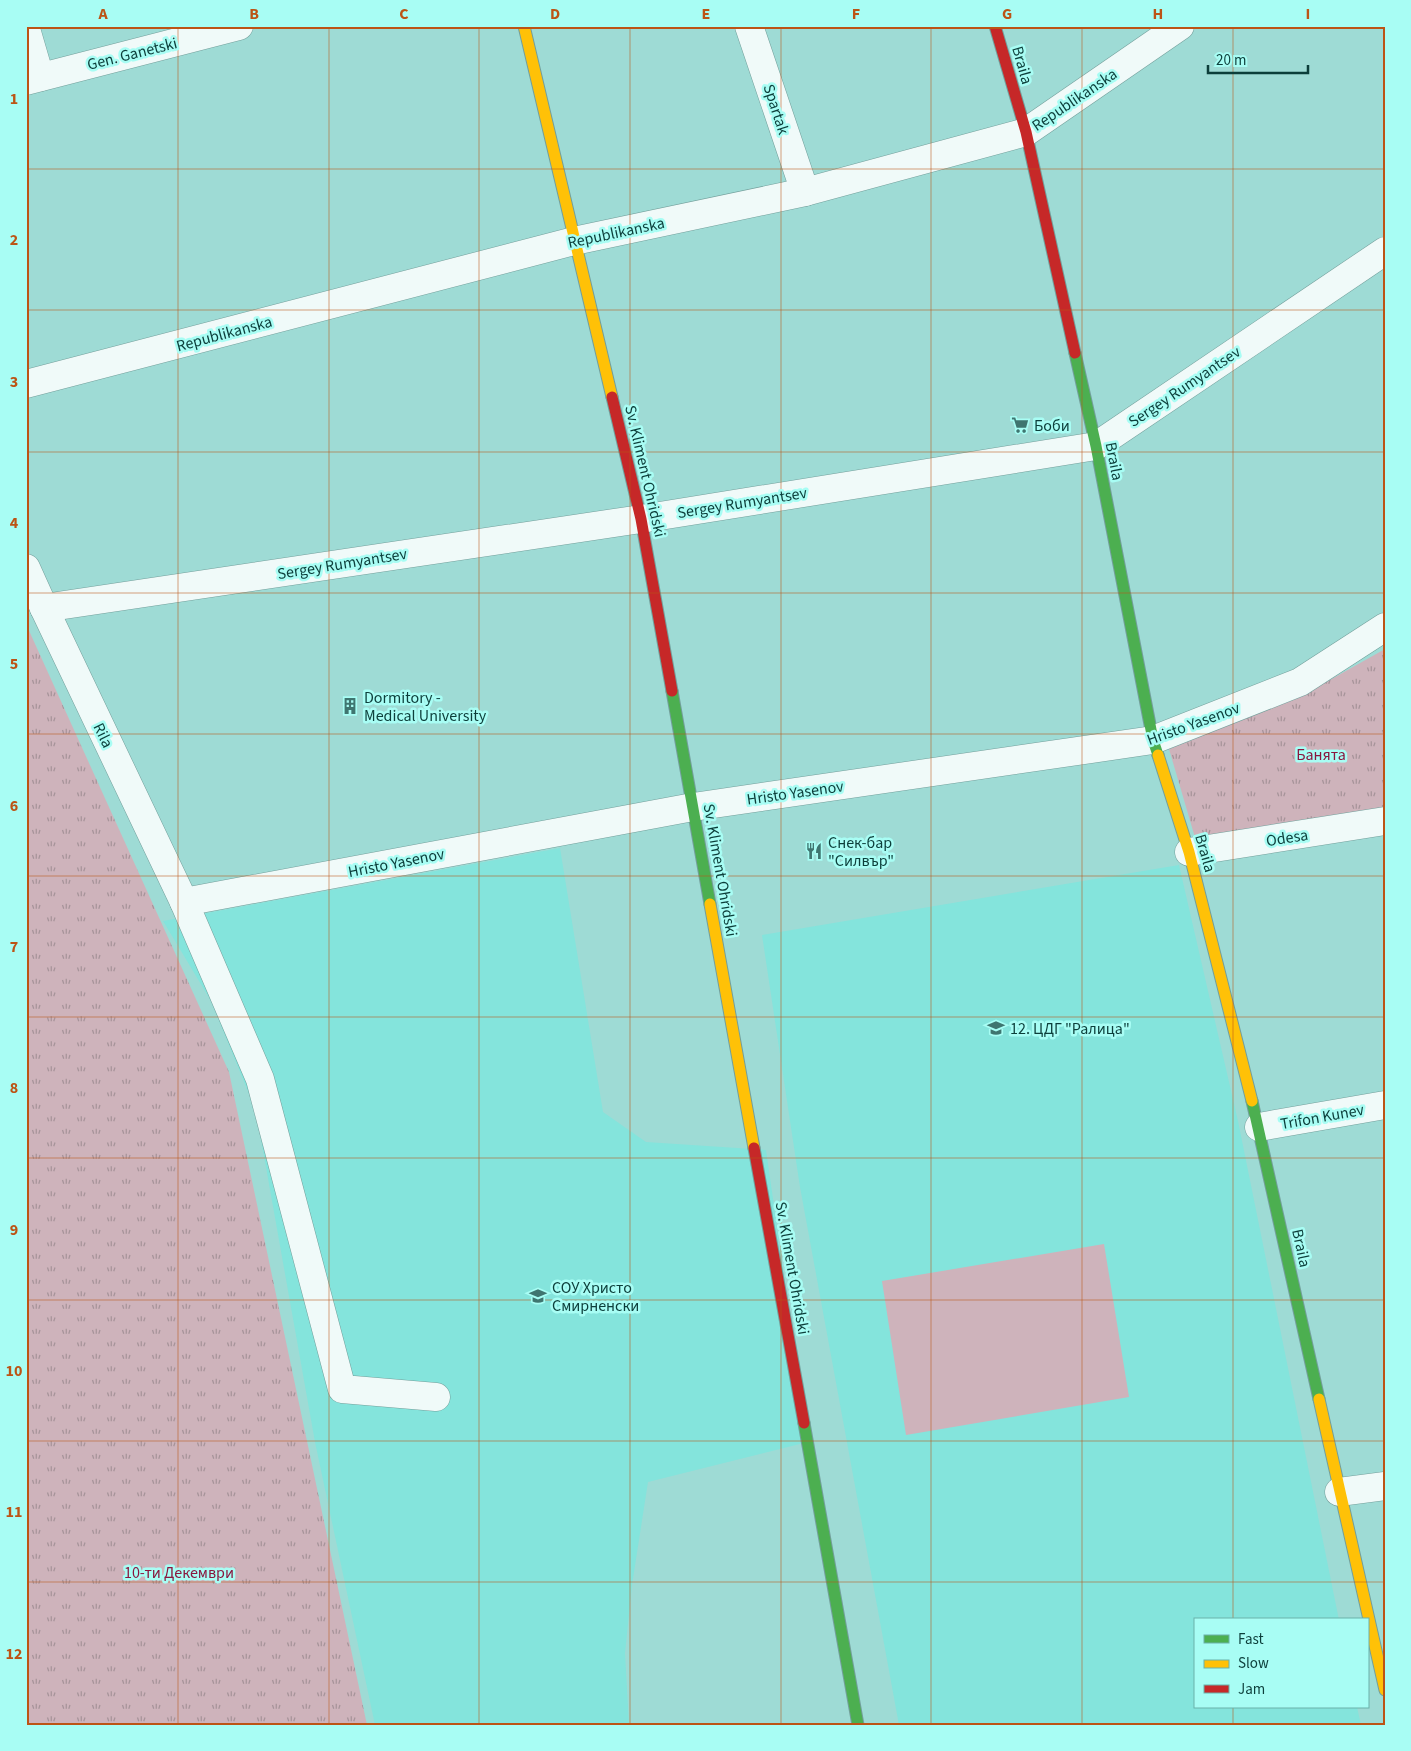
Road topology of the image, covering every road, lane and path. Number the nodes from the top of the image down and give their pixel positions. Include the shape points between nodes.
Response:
1 (239, 26) edge
2 (524, 26) edge
3 (749, 26) edge
4 (995, 26) edge
5 (1180, 26) edge
6 (26, 29) edge
7 (33, 79) edge
8 (1026, 132) junction
9 (804, 192) junction
10 (574, 241) junction
11 (1385, 251) edge
12 (26, 384) edge
13 (1096, 446) junction
14 (641, 518) junction
15 (26, 568) edge
16 (44, 608) junction
17 (1385, 628) edge
18 (1153, 740) junction
19 (693, 807) junction
20 (1385, 821) edge
21 (1189, 852) junction
22 (184, 902) junction
23 (1385, 1105) edge
24 (1259, 1127) junction
25 (436, 1397) dead end
26 (1385, 1486) edge
27 (1339, 1492) junction
28 (1385, 1690) edge
29 (858, 1725) edge

1 - 7 street, Gen. Ganetski
2 - 10 street, Sv. Kliment Ohridski
3 - 9 street, Spartak
4 - 8 street, Braila
5 - 8 street, Republikanska
6 - 7 street
8 - 9 street, Republikanska
8 - 13 street, Braila
9 - 10 street, Republikanska
10 - 12 street, Republikanska
10 - 14 street, Sv. Kliment Ohridski
11 - 13 street, Sergey Rumyantsev
13 - 14 street, Sergey Rumyantsev
13 - 18 street, Braila
14 - 16 street, Sergey Rumyantsev
14 - 19 street, Sv. Kliment Ohridski
15 - 16 street, Rila
16 - 22 street, Rila
17 - 18 street, Hristo Yasenov via 1300,682
18 - 19 street, Hristo Yasenov
18 - 21 street, Braila
19 - 22 street, Hristo Yasenov
19 - 29 street, Sv. Kliment Ohridski
20 - 21 street, Odesa
21 - 24 street, Braila
22 - 25 street, Rila via 260,1079 342,1389
23 - 24 street, Trifon Kunev
24 - 27 street, Braila
26 - 27 street
27 - 28 street, Braila

